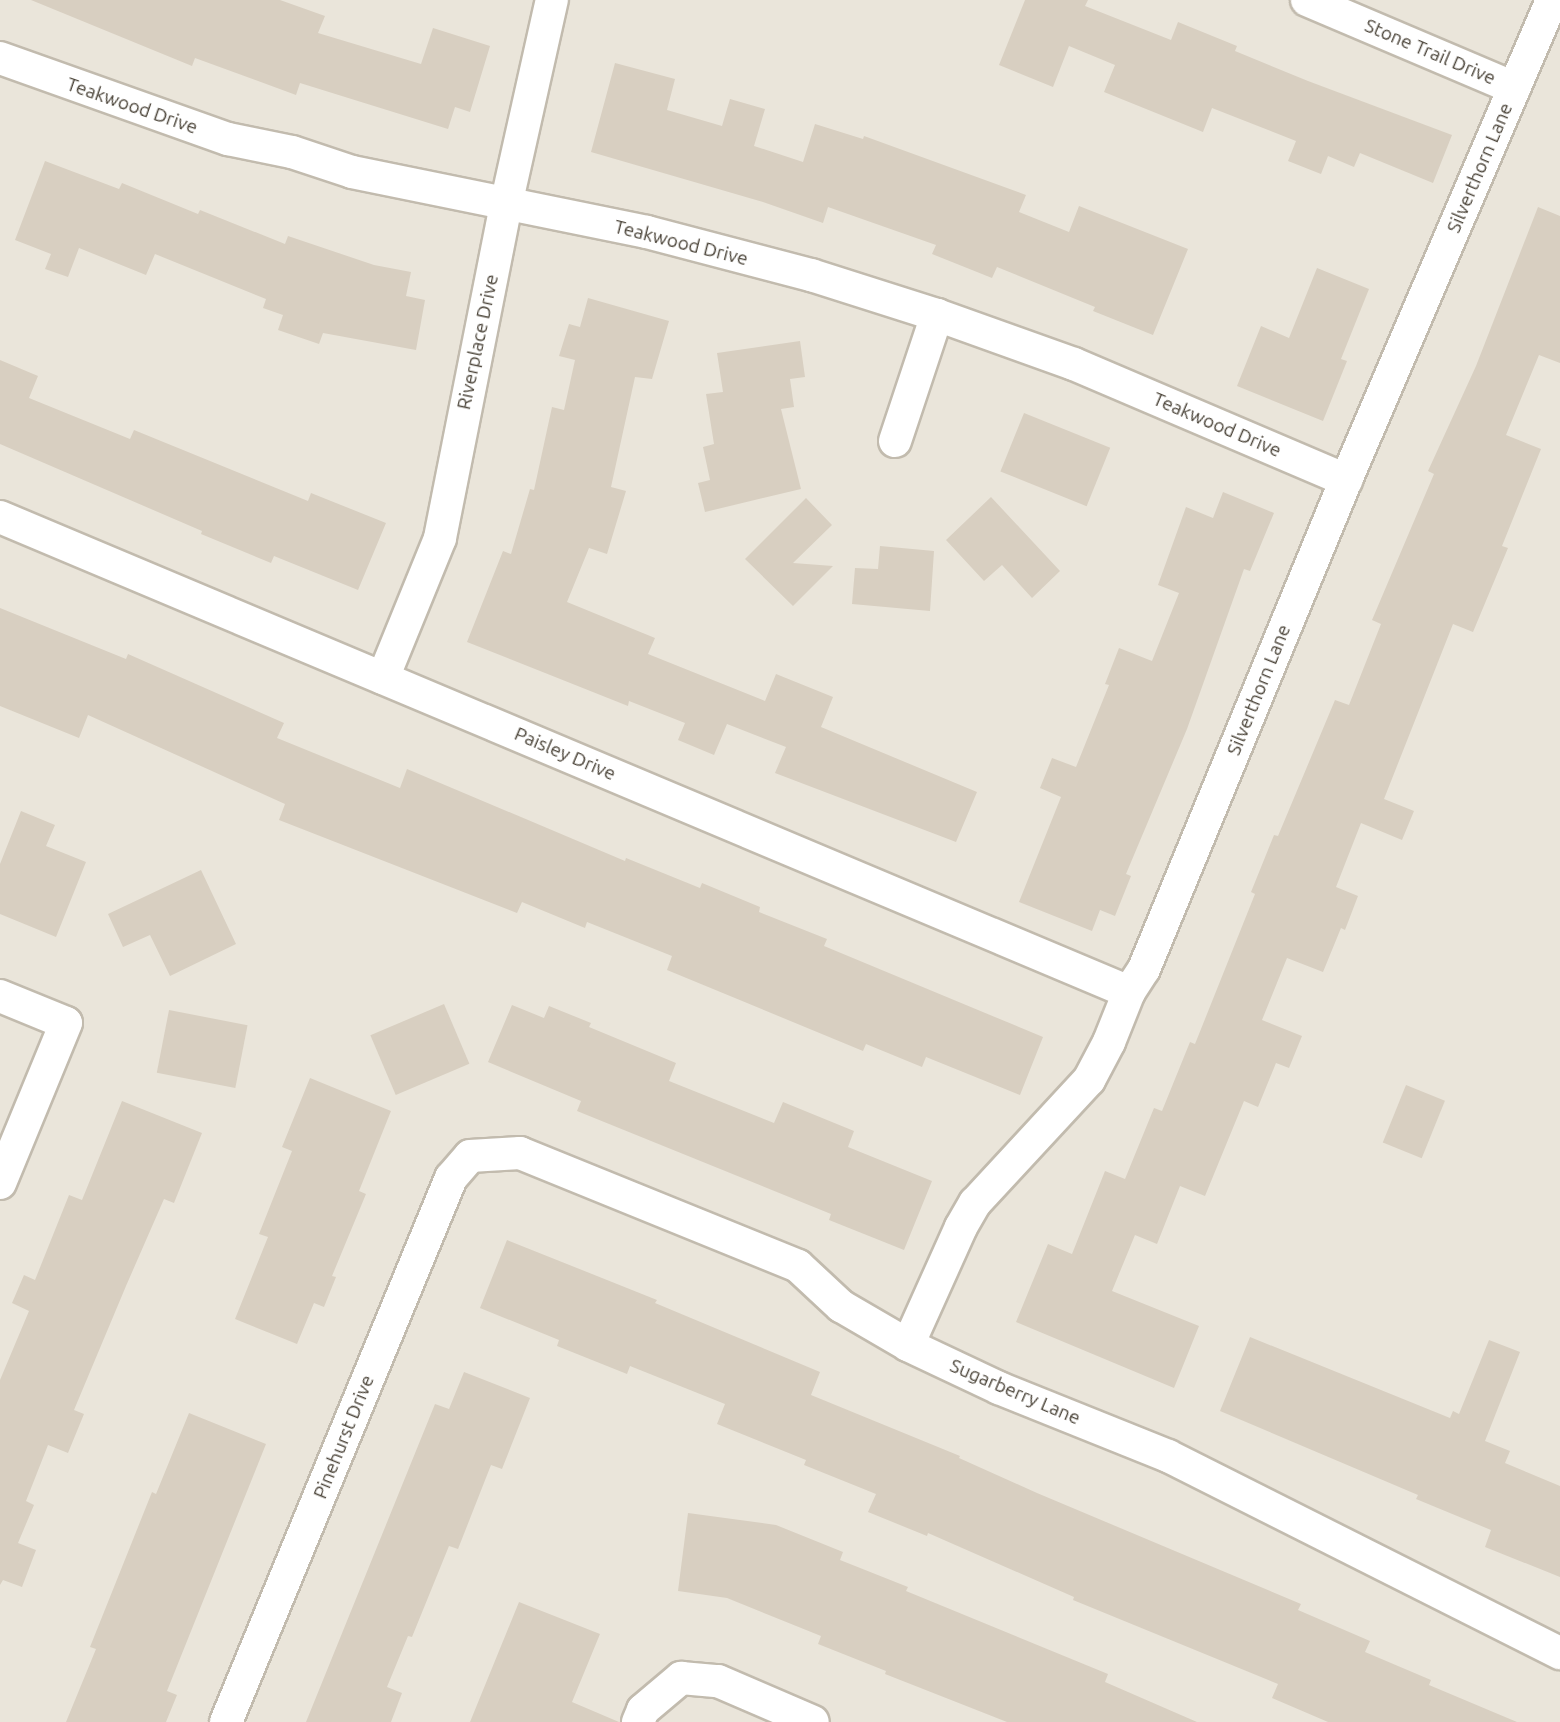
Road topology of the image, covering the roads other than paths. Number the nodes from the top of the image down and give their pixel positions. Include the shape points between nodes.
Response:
1 (552, 0) edge
2 (1307, 0) edge
3 (1552, 0) edge
4 (0, 58) edge
5 (1514, 88) junction
6 (506, 205) junction
7 (937, 315) junction
8 (895, 441) dead end
9 (1346, 480) junction
10 (0, 517) edge
11 (383, 678) junction
12 (1129, 992) junction
13 (0, 996) edge
14 (470, 1156) joint
15 (0, 1182) edge
16 (908, 1345) junction
17 (1560, 1653) edge
18 (226, 1722) edge
19 (638, 1722) edge
20 (813, 1722) edge

1 - 6 street, Riverplace Drive
2 - 5 street, Stone Trail Drive
3 - 5 street, Silverthorn Lane
4 - 6 street, Teakwood Drive via 228,139
5 - 9 street, Silverthorn Lane
6 - 7 street, Teakwood Drive via 647,232 811,275
6 - 11 street, Riverplace Drive via 440,538
7 - 8 street
7 - 9 street, Teakwood Drive via 1074,364
9 - 12 street, Silverthorn Lane via 1144,969
10 - 11 street, Paisley Drive
11 - 12 street, Paisley Drive
12 - 16 street, Silverthorn Lane via 1089,1080 975,1203
13 - 15 street via 66,1023
14 - 16 street, Sugarberry Lane via 520,1153 798,1266 841,1306
14 - 18 street, Pinehurst Drive via 451,1178
16 - 17 street, Sugarberry Lane via 999,1388 1167,1456
19 - 20 street via 643,1710 681,1678 718,1681

